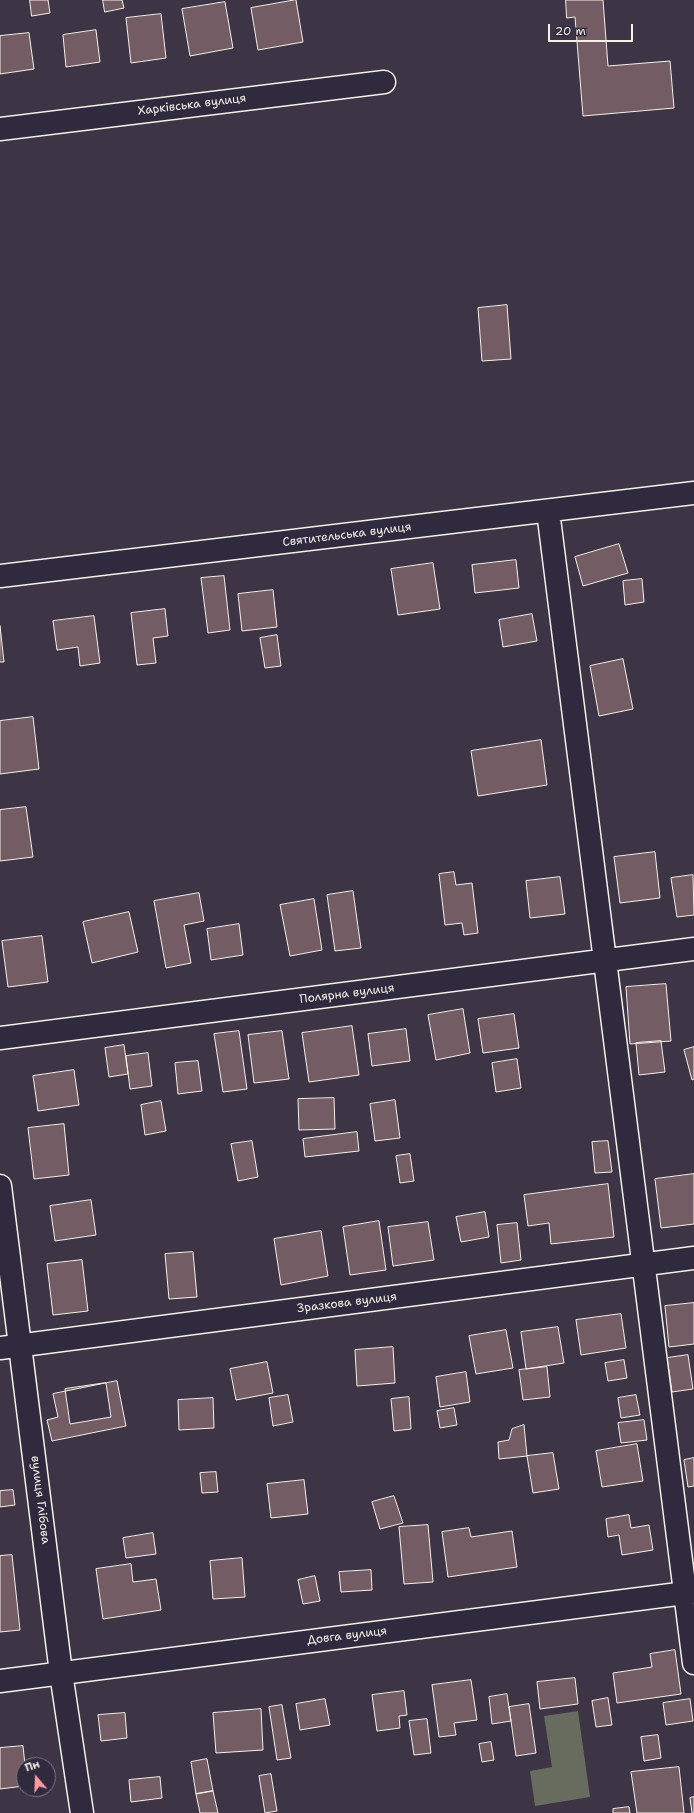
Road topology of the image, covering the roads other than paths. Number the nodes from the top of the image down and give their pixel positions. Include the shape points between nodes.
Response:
1 (384, 82) dead end
2 (0, 129) edge
3 (694, 493) edge
4 (548, 511) junction
5 (0, 576) edge
6 (694, 949) edge
7 (605, 961) junction
8 (0, 1038) edge
9 (0, 1186) edge
10 (694, 1258) edge
11 (644, 1265) junction
12 (10, 1346) edge
13 (690, 1592) edge
14 (694, 1663) edge
15 (62, 1673) junction
16 (0, 1681) edge
17 (82, 1813) edge

1 - 2 street, Харківська вулиця
3 - 4 street, Святительська вулиця
4 - 5 street, Святительська вулиця
4 - 7 street
6 - 7 street, Полярна вулиця
7 - 8 street, Полярна вулиця
7 - 11 street
9 - 12 street, вулиця Глібова
10 - 11 street, Зразкова вулиця
11 - 12 street, Зразкова вулиця
11 - 13 street
12 - 15 street, вулиця Глібова
13 - 14 street
13 - 15 street, Довга вулиця
15 - 16 street, Довга вулиця
15 - 17 street, вулиця Глібова

